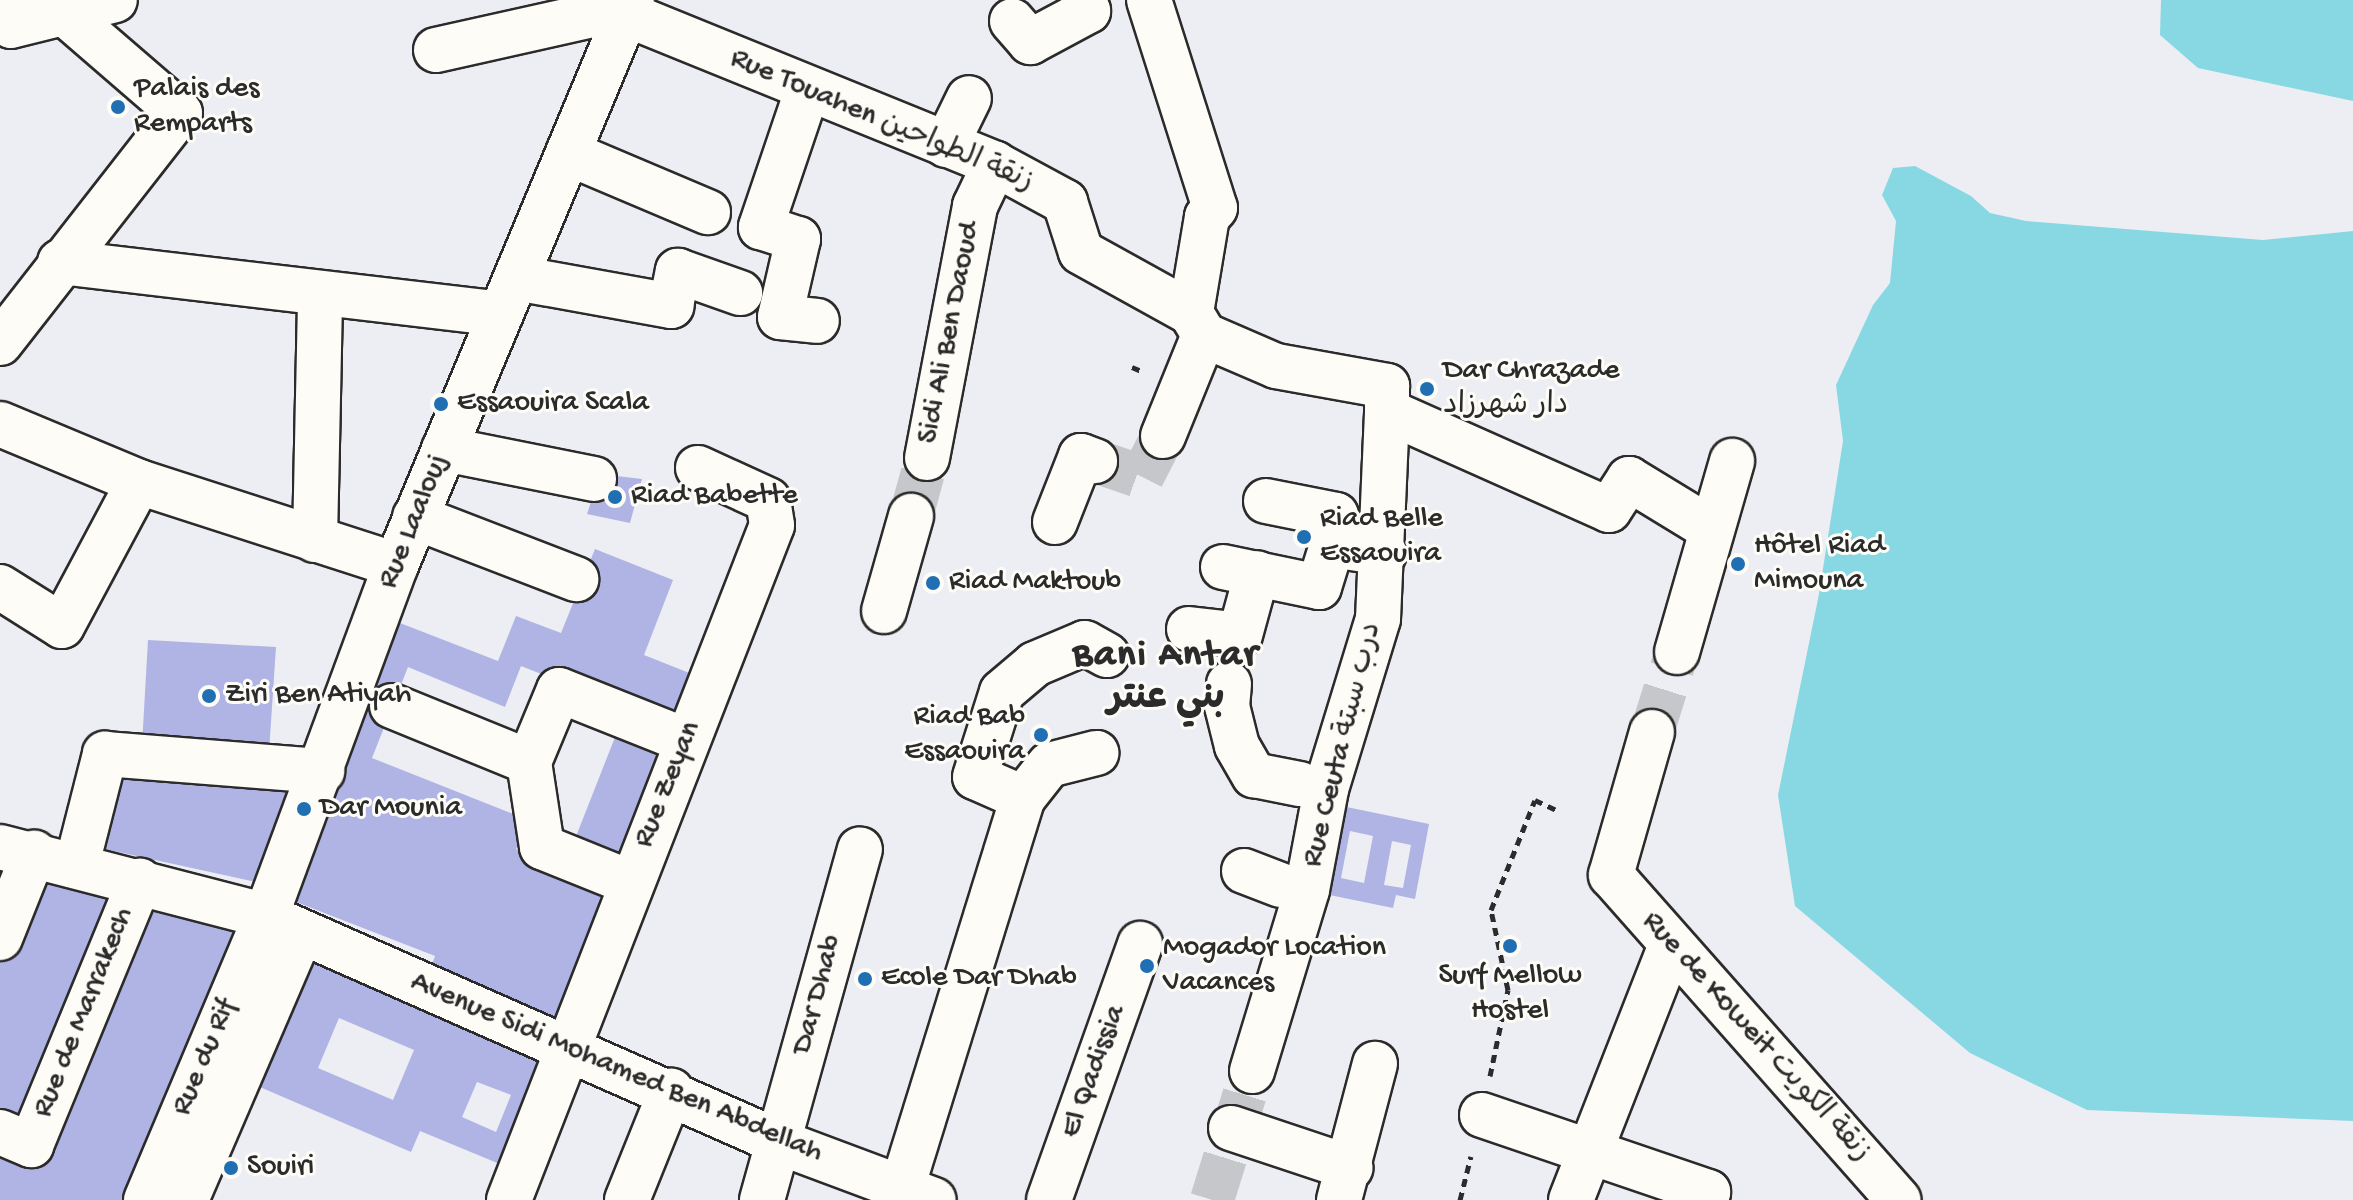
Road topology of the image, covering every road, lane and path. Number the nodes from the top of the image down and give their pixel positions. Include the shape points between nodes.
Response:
1 (115, 0) edge
2 (1083, 0) edge
3 (1149, 0) edge
4 (629, 7) edge
5 (63, 12) junction
6 (1012, 21) dead end
7 (4, 22) edge
8 (436, 50) dead end
9 (807, 91) junction
10 (969, 98) dead end
11 (946, 145) junction
12 (568, 153) junction
13 (995, 164) junction
14 (708, 212) dead end
15 (60, 262) junction
16 (320, 293) junction
17 (740, 293) dead end
18 (508, 296) junction
19 (817, 321) dead end
20 (1197, 324) junction
21 (0, 343) edge
22 (1387, 411) junction
23 (0, 424) edge
24 (1163, 436) tunnel mouth
25 (444, 449) junction
26 (927, 458) tunnel mouth
27 (1095, 461) dead end
28 (1732, 461) dead end
29 (698, 468) dead end
30 (594, 479) dead end
31 (139, 482) junction
32 (1266, 501) dead end
33 (911, 516) tunnel mouth
34 (415, 517) junction
35 (1055, 522) dead end
36 (1711, 529) junction
37 (315, 540) junction
38 (1332, 545) junction
39 (1384, 553) junction
40 (396, 565) junction
41 (576, 579) dead end
42 (0, 587) edge
43 (884, 611) dead end
44 (1189, 629) dead end
45 (1677, 652) tunnel mouth
46 (1107, 655) dead end
47 (1229, 684) dead end
48 (372, 698) junction
49 (1652, 732) tunnel mouth
50 (687, 741) junction
51 (1096, 753) dead end
52 (529, 762) junction
53 (322, 771) junction
54 (1300, 784) dead end
55 (1023, 798) junction
56 (1559, 811) dead end
57 (860, 849) dead end
58 (17, 850) edge
59 (77, 864) junction
60 (140, 881) junction
61 (631, 883) junction
62 (283, 926) junction
63 (0, 938) edge
64 (1140, 944) dead end
65 (1670, 947) junction
66 (568, 1046) junction
67 (1375, 1064) dead end
68 (1252, 1071) tunnel mouth
69 (671, 1091) junction
70 (1482, 1115) junction
71 (1231, 1128) dead end
72 (16, 1139) edge
73 (779, 1142) junction
74 (1592, 1151) junction
75 (1345, 1184) edge
76 (918, 1194) edge
77 (1884, 1195) edge
78 (146, 1200) edge
79 (186, 1200) edge
80 (509, 1200) edge
81 (627, 1200) edge
82 (762, 1200) edge
83 (1049, 1200) edge
84 (1460, 1200) edge
85 (1571, 1200) edge
86 (1706, 1200) edge

1 - 5 street
2 - 6 street via 1088,11 1030,42
3 - 20 street via 1215,208 1207,217
4 - 8 street
4 - 9 street, Rue Touahen زنقة الطواحين
4 - 12 street, Rue Laalouj
5 - 7 street
5 - 15 street via 180,113
9 - 11 street, Rue Touahen زنقة الطواحين
9 - 19 street via 761,227 798,239 780,317
10 - 11 street
11 - 13 street, Rue Touahen زنقة الطواحين
12 - 14 street
12 - 18 street, Rue Laalouj
13 - 20 street, Rue Touahen زنقة الطواحين via 1065,202 1081,252
13 - 26 street, Sidi Ali Ben Daoud via 975,206
15 - 16 street
15 - 21 street
16 - 18 street
16 - 37 street
17 - 18 street via 678,271 671,306
18 - 25 street, Rue Laalouj
20 - 22 street, Rue Touahen زنقة الطواحين via 1276,366 1387,386
20 - 24 street
22 - 36 street via 1609,510 1629,479
22 - 39 street, Rue Ceuta درب سبتة
23 - 31 street
25 - 30 street
25 - 34 street, Rue Laalouj
27 - 35 street via 1081,456
28 - 36 street
29 - 50 street, Rue Zeyan via 768,500 772,525
31 - 37 street
31 - 42 street via 62,626
32 - 38 street via 1336,515
33 - 43 street
34 - 40 street, Rue Laalouj
34 - 41 street
36 - 45 street
37 - 40 street
38 - 39 street
38 - 44 street via 1319,587 1240,570 1240,635
39 - 68 street, Rue Ceuta درب سبتة via 1378,619 1326,789 1307,890
40 - 48 street, Rue Laalouj
46 - 55 street via 1085,643 1035,664 1002,692 975,777
47 - 54 street via 1227,706 1237,746 1254,775
48 - 52 street
48 - 53 street, Rue Laalouj
49 - 65 street, Rue de Koweit زنقة الكويت via 1611,875
50 - 52 street via 559,690
50 - 61 street, Rue Zeyan
51 - 55 street via 1049,765
52 - 61 street via 542,847
53 - 59 street via 105,754
53 - 62 street, Rue Laalouj
55 - 76 street
56 - 70 path via 1535,800 1491,910 1508,990
57 - 73 street, Dar Dhab
58 - 59 street, Avenue Sidi Mohamed Ben Abdellah
58 - 63 street
59 - 60 street, Avenue Sidi Mohamed Ben Abdellah
60 - 62 street, Avenue Sidi Mohamed Ben Abdellah
60 - 72 street, Rue de Marrakech
61 - 66 street, Rue Zeyan
62 - 66 street, Avenue Sidi Mohamed Ben Abdellah
62 - 78 street, Rue du Rif
62 - 79 street
64 - 83 street, El Qadissia
65 - 74 street
65 - 77 street, Rue de Koweit زنقة الكويت
66 - 69 street, Avenue Sidi Mohamed Ben Abdellah
66 - 80 street, Rue Zeyan
67 - 75 street
69 - 73 street, Avenue Sidi Mohamed Ben Abdellah
69 - 81 street
70 - 74 street
70 - 84 path
71 - 75 street
73 - 76 street, Avenue Sidi Mohamed Ben Abdellah
73 - 82 street, Dar Dhab
74 - 85 street
74 - 86 street via 1708,1192

